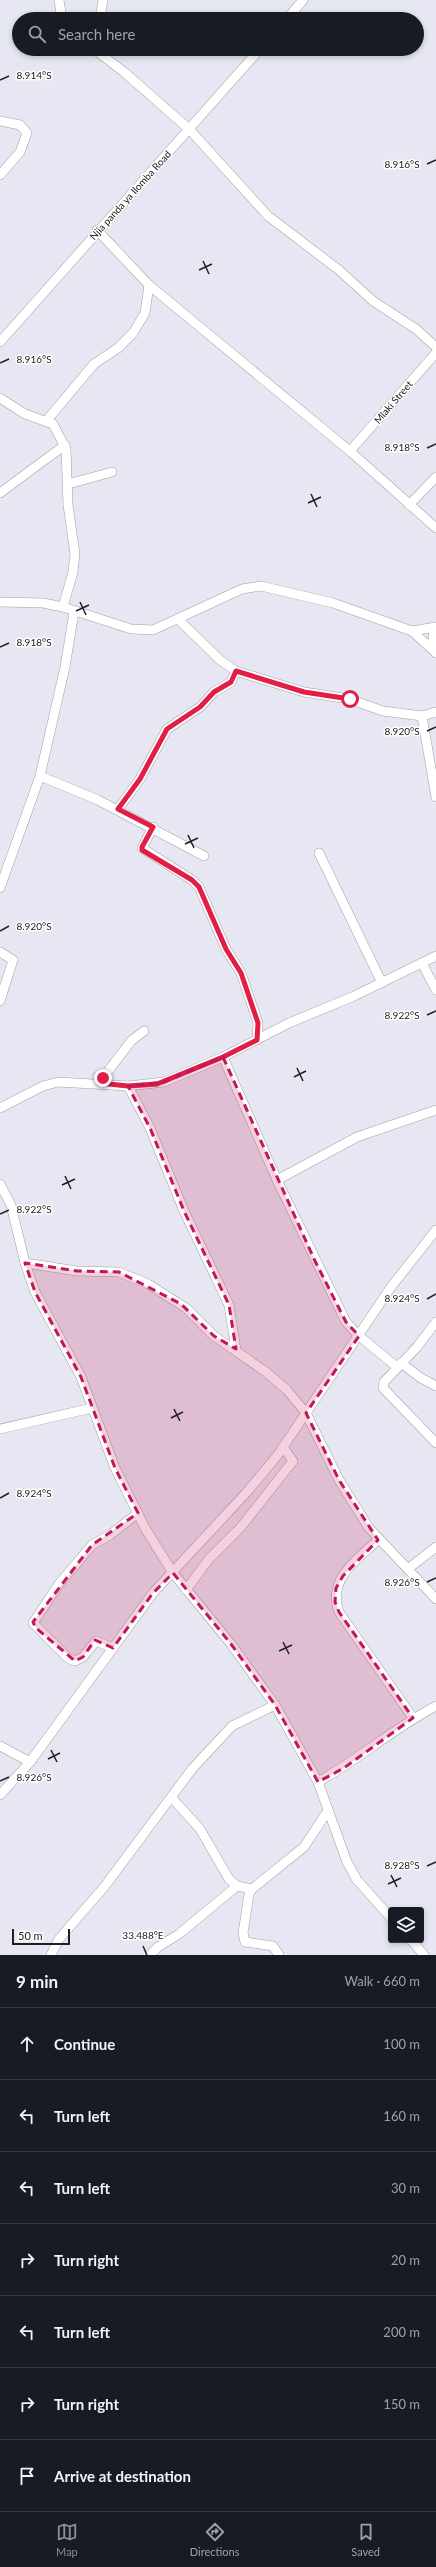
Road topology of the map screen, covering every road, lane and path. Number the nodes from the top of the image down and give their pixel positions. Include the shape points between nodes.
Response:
1 (59, 0) edge
2 (103, 0) edge
3 (303, 0) edge
4 (61, 12) edge
5 (101, 12) edge
6 (293, 12) edge
7 (103, 56) edge
8 (254, 56) edge
9 (0, 121) edge
10 (189, 129) junction
11 (0, 175) edge
12 (97, 230) junction
13 (149, 285) junction
14 (0, 342) edge
15 (436, 347) edge
16 (436, 353) edge
17 (0, 398) edge
18 (47, 420) junction
19 (65, 445) junction
20 (350, 451) junction
21 (112, 472) dead end
22 (436, 477) edge
23 (68, 484) junction
24 (0, 493) edge
25 (409, 505) junction
26 (436, 528) edge
27 (0, 602) edge
28 (63, 607) junction
29 (74, 612) junction
30 (179, 620) junction
31 (435, 627) edge
32 (412, 631) junction
33 (434, 651) edge
34 (236, 671) junction
35 (436, 712) edge
36 (422, 716) junction
37 (40, 776) junction
38 (436, 797) edge
39 (118, 809) junction
40 (153, 827) junction
41 (319, 853) dead end
42 (204, 856) dead end
43 (0, 888) edge
44 (0, 952) edge
45 (436, 957) edge
46 (422, 963) junction
47 (429, 977) junction
48 (382, 983) junction
49 (436, 990) edge
50 (0, 1001) edge
51 (144, 1031) dead end
52 (257, 1040) junction
53 (223, 1057) junction
54 (99, 1083) junction
55 (128, 1086) junction
56 (0, 1108) edge
57 (436, 1110) edge
58 (277, 1180) junction
59 (0, 1184) edge
60 (436, 1230) edge
61 (25, 1263) junction
62 (436, 1322) edge
63 (359, 1336) junction
64 (236, 1350) junction
65 (399, 1365) junction
66 (436, 1386) edge
67 (92, 1408) junction
68 (306, 1413) junction
69 (0, 1429) edge
70 (436, 1443) edge
71 (282, 1447) junction
72 (138, 1513) junction
73 (378, 1540) junction
74 (436, 1547) edge
75 (409, 1568) junction
76 (173, 1574) junction
77 (186, 1590) junction
78 (436, 1598) edge
79 (113, 1648) junction
80 (274, 1705) junction
81 (436, 1706) edge
82 (413, 1718) junction
83 (0, 1746) edge
84 (30, 1762) junction
85 (318, 1782) junction
86 (0, 1796) edge
87 (172, 1798) junction
88 (327, 1812) junction
89 (237, 1886) junction
90 (252, 1889) junction
91 (388, 1915) edge
92 (414, 1943) edge
93 (51, 1955) edge
94 (150, 1955) edge
95 (279, 1955) edge
96 (424, 1955) edge

1 - 4 street
2 - 5 street
3 - 6 street
7 - 10 street
8 - 10 street, Njia panda ya Ilomba Road
9 - 11 street via 20,125 27,133 20,152
10 - 12 street, Njia panda ya Ilomba Road
10 - 15 street via 268,216 339,270 373,301 416,329
12 - 13 street
12 - 14 street, Njia panda ya Ilomba Road
13 - 18 street via 145,313 133,333 118,348 94,364
13 - 20 street
16 - 20 street, Mlaki Street
17 - 18 street via 25,414
18 - 19 street via 58,429
19 - 23 street
19 - 24 street
20 - 25 street
21 - 23 street
22 - 25 street
23 - 28 street via 68,505 75,554 73,572
25 - 26 street
27 - 28 street via 43,603
28 - 29 street
29 - 30 street via 131,629 153,630
29 - 37 street via 65,667
30 - 32 street via 242,589 261,586 334,603
30 - 34 street via 220,660
31 - 32 street
31 - 33 street
32 - 33 street
34 - 36 street via 304,692 350,699 383,711
34 - 39 street via 231,682 214,692 200,707 167,729 140,779
35 - 36 street
36 - 38 street
37 - 39 street
37 - 43 street
39 - 40 street
40 - 42 street
40 - 52 street via 142,848 199,887 226,949 241,973 258,1023
41 - 48 street
44 - 50 street via 13,960
45 - 46 street
45 - 47 street
46 - 47 street
46 - 48 street
47 - 49 street
48 - 52 street via 289,1023
51 - 54 street via 131,1041
52 - 53 street
53 - 55 street via 164,1082
53 - 58 street
54 - 55 street
54 - 56 street via 68,1081 47,1084
55 - 64 street via 150,1128 184,1211 229,1305
57 - 58 street via 357,1137
58 - 63 street via 342,1315
59 - 61 street via 10,1205
60 - 63 street via 391,1287
61 - 64 street via 87,1272 119,1272 148,1284 181,1304 214,1336
61 - 67 street via 35,1292 80,1377
62 - 65 street via 418,1347
63 - 65 street
63 - 68 street
64 - 68 street via 282,1386
65 - 66 street
65 - 70 street via 384,1382 385,1392
67 - 69 street
67 - 72 street via 115,1468
68 - 71 street
68 - 73 street via 339,1480
71 - 76 street via 246,1493
71 - 77 street via 293,1461 241,1527 209,1559
72 - 76 street
72 - 79 street via 110,1535 92,1545 59,1584 33,1623 68,1658 75,1661 83,1657 96,1641
73 - 75 street
73 - 82 street via 343,1576 336,1588 335,1602 339,1612
74 - 75 street
75 - 78 street
76 - 77 street
76 - 79 street via 153,1593
77 - 80 street via 231,1644
79 - 84 street
80 - 85 street
80 - 87 street via 232,1726 192,1769
81 - 82 street
82 - 85 street via 344,1768
83 - 84 street
84 - 86 street
85 - 88 street
87 - 89 street via 200,1830 226,1875
87 - 93 street via 143,1832 105,1886 58,1939
88 - 90 street via 304,1848
88 - 91 street via 357,1880
89 - 90 street
89 - 94 street via 179,1934 158,1946
90 - 95 street via 243,1933 245,1942 273,1946
92 - 96 street

